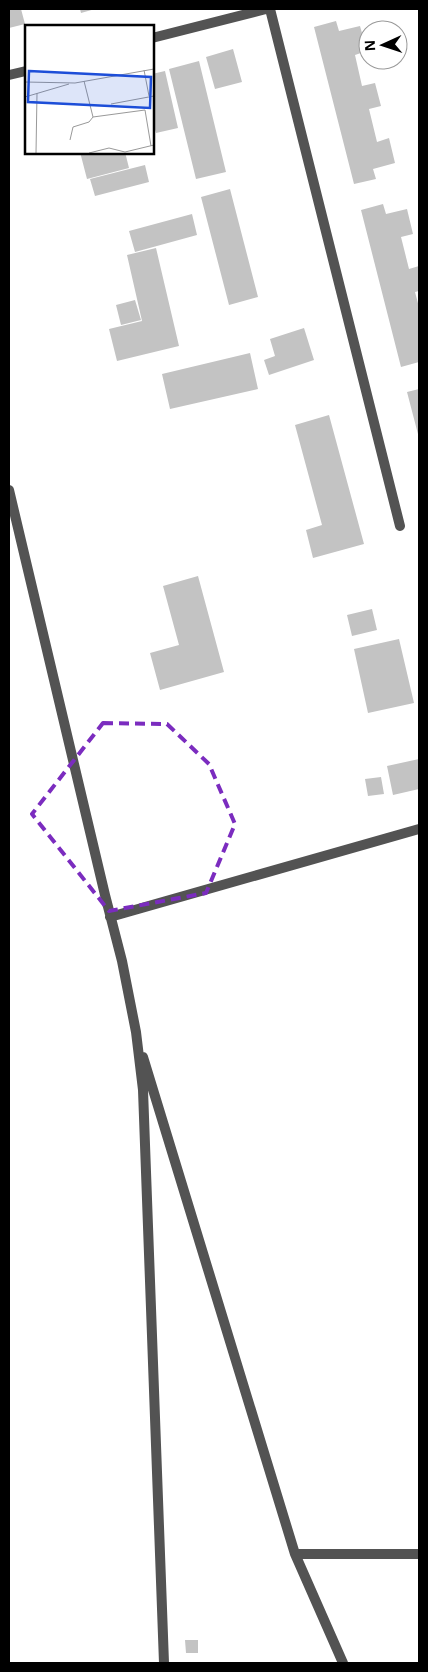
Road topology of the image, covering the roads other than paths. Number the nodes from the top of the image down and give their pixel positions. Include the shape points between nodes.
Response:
1 (266, 9) edge
2 (270, 9) edge
3 (154, 37) edge
4 (25, 71) edge
5 (9, 75) edge
6 (9, 490) edge
7 (400, 526) dead end
8 (419, 829) edge
9 (110, 917) junction
10 (136, 1032) junction
11 (295, 1554) junction
12 (419, 1554) edge
13 (164, 1663) edge
14 (343, 1663) edge

1 - 3 street
2 - 7 street
4 - 5 street
6 - 9 street
8 - 9 street
9 - 10 street
10 - 11 street
10 - 13 street via 143,1090
11 - 12 street
11 - 14 street

